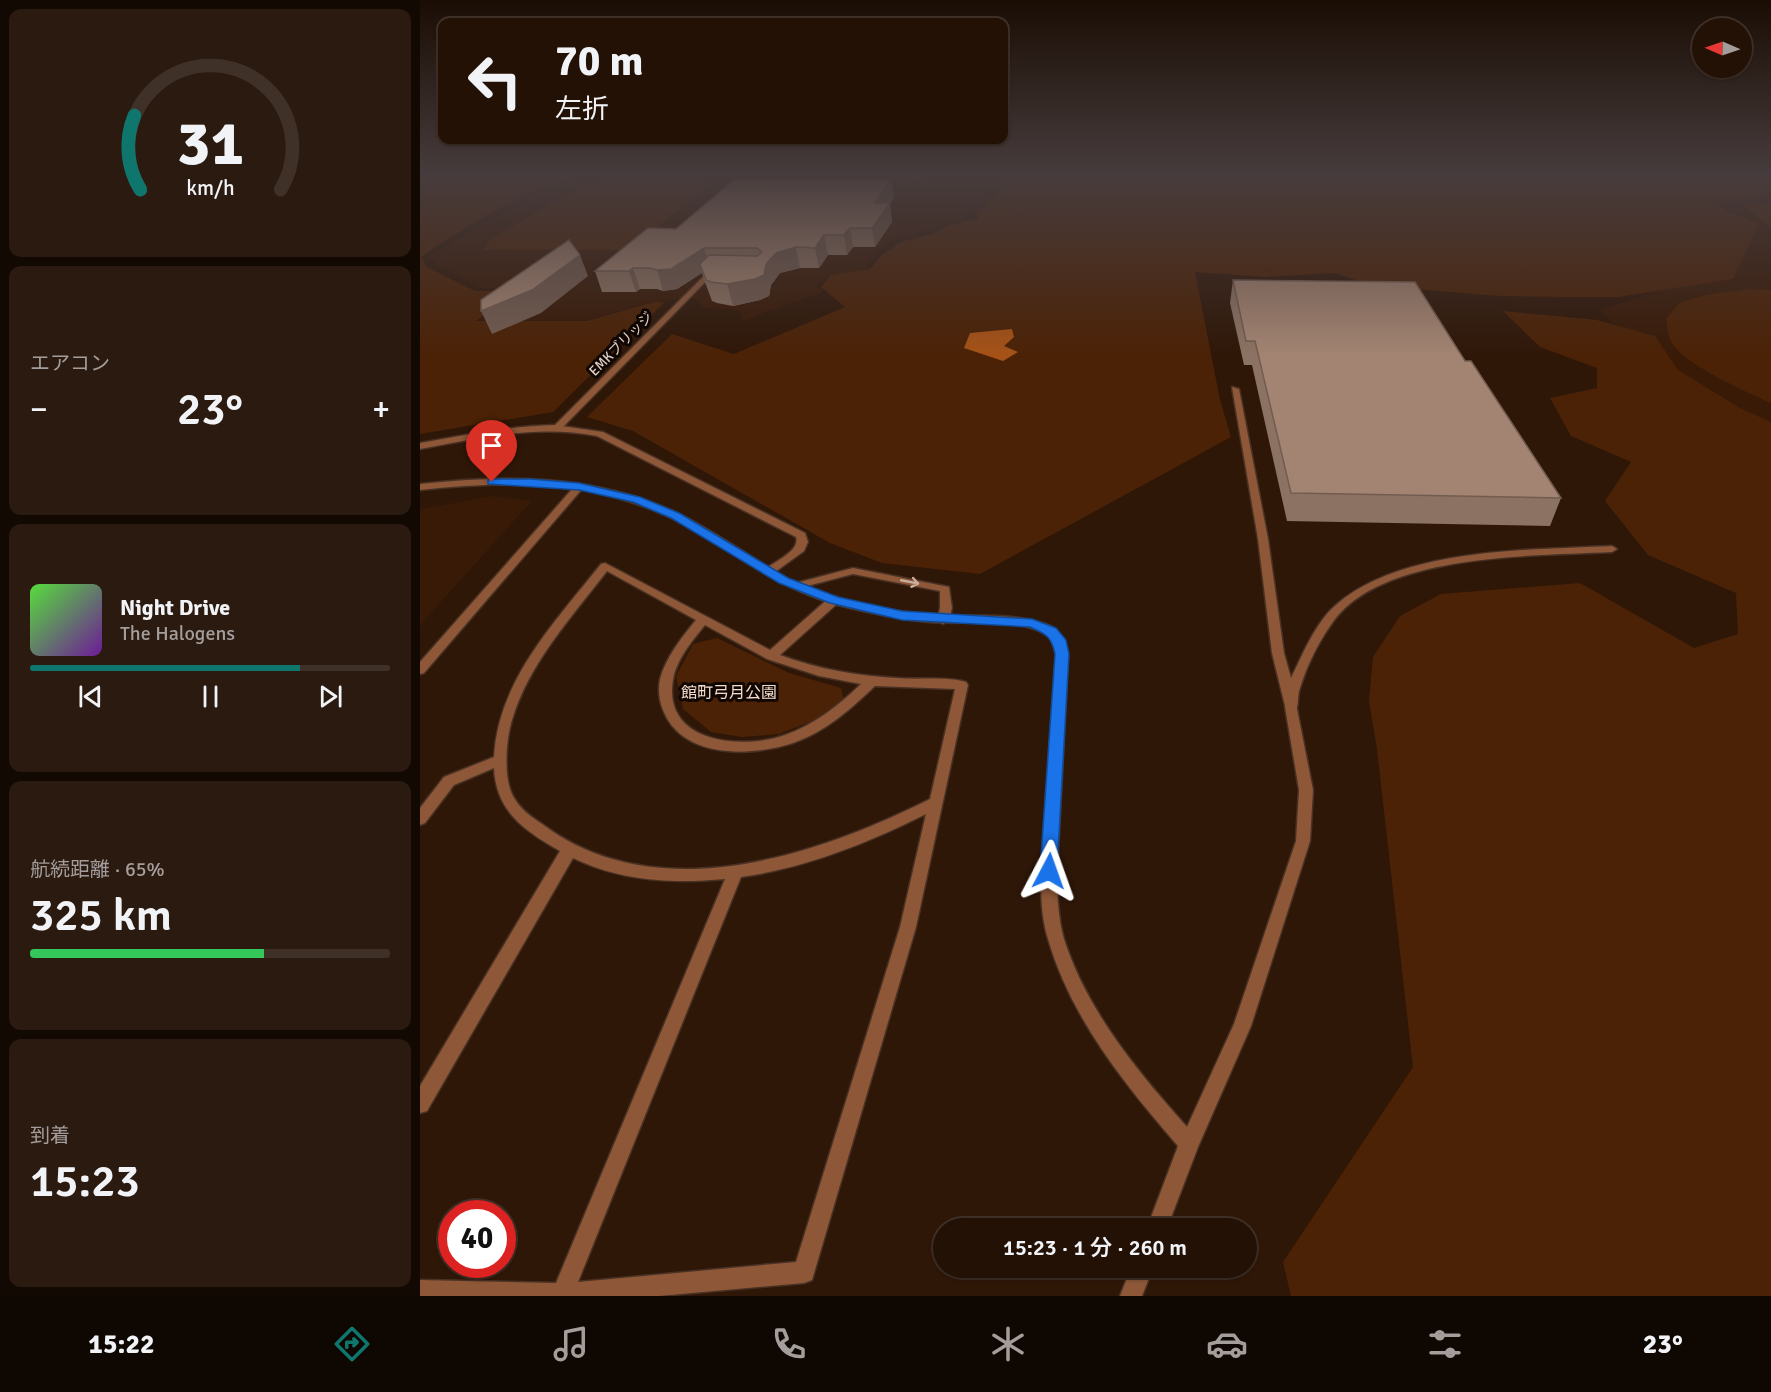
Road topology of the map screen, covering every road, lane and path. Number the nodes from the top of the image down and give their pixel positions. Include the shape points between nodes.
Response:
1 (722, 271) edge
2 (1235, 389) dead end
3 (558, 427) junction
4 (420, 446) edge
5 (420, 487) edge
6 (579, 487) junction
7 (1612, 549) dead end
8 (768, 572) junction
9 (796, 586) junction
10 (834, 600) junction
11 (703, 619) junction
12 (943, 620) junction
13 (771, 656) junction
14 (420, 670) edge
15 (871, 682) junction
16 (1291, 702) junction
17 (500, 760) junction
18 (936, 801) junction
19 (420, 819) edge
20 (569, 850) junction
21 (736, 871) junction
22 (420, 1104) edge
23 (1189, 1144) junction
24 (1161, 1218) edge
25 (1138, 1278) edge
26 (420, 1291) edge
27 (562, 1294) junction
28 (1131, 1296) edge

1 - 3 street, EMKブリッジ via 712,271
2 - 16 street via 1263,538 1278,653
3 - 4 street via 517,429
3 - 8 street via 609,438 801,535 800,549
5 - 6 street via 501,482
6 - 8 street via 620,495 666,511
6 - 14 street
7 - 16 street via 1469,558 1417,568 1370,586 1340,606 1318,637
8 - 9 street
9 - 10 street
9 -> 12 street via 853,571 945,589
10 - 12 street
10 - 13 street
11 - 13 street
11 - 15 street via 675,660 666,679 665,697 669,716 679,729 698,740 740,746 777,742 829,719
11 - 17 street via 605,566 516,690 504,723
12 - 23 street via 1032,623 1048,629 1059,640 1062,654 1049,871 1056,939 1076,988 1096,1023 1155,1107
13 - 15 street via 831,677
15 - 18 street via 962,684
16 - 23 street via 1306,790 1303,841 1242,1026
17 - 19 street via 449,781
17 - 20 street via 504,793 523,819
18 - 21 street via 850,840 789,861
18 - 27 street via 908,927 804,1272
20 - 21 street via 622,869 676,875
20 - 22 street
21 - 27 street
23 - 24 street
25 - 28 street
26 - 27 street

